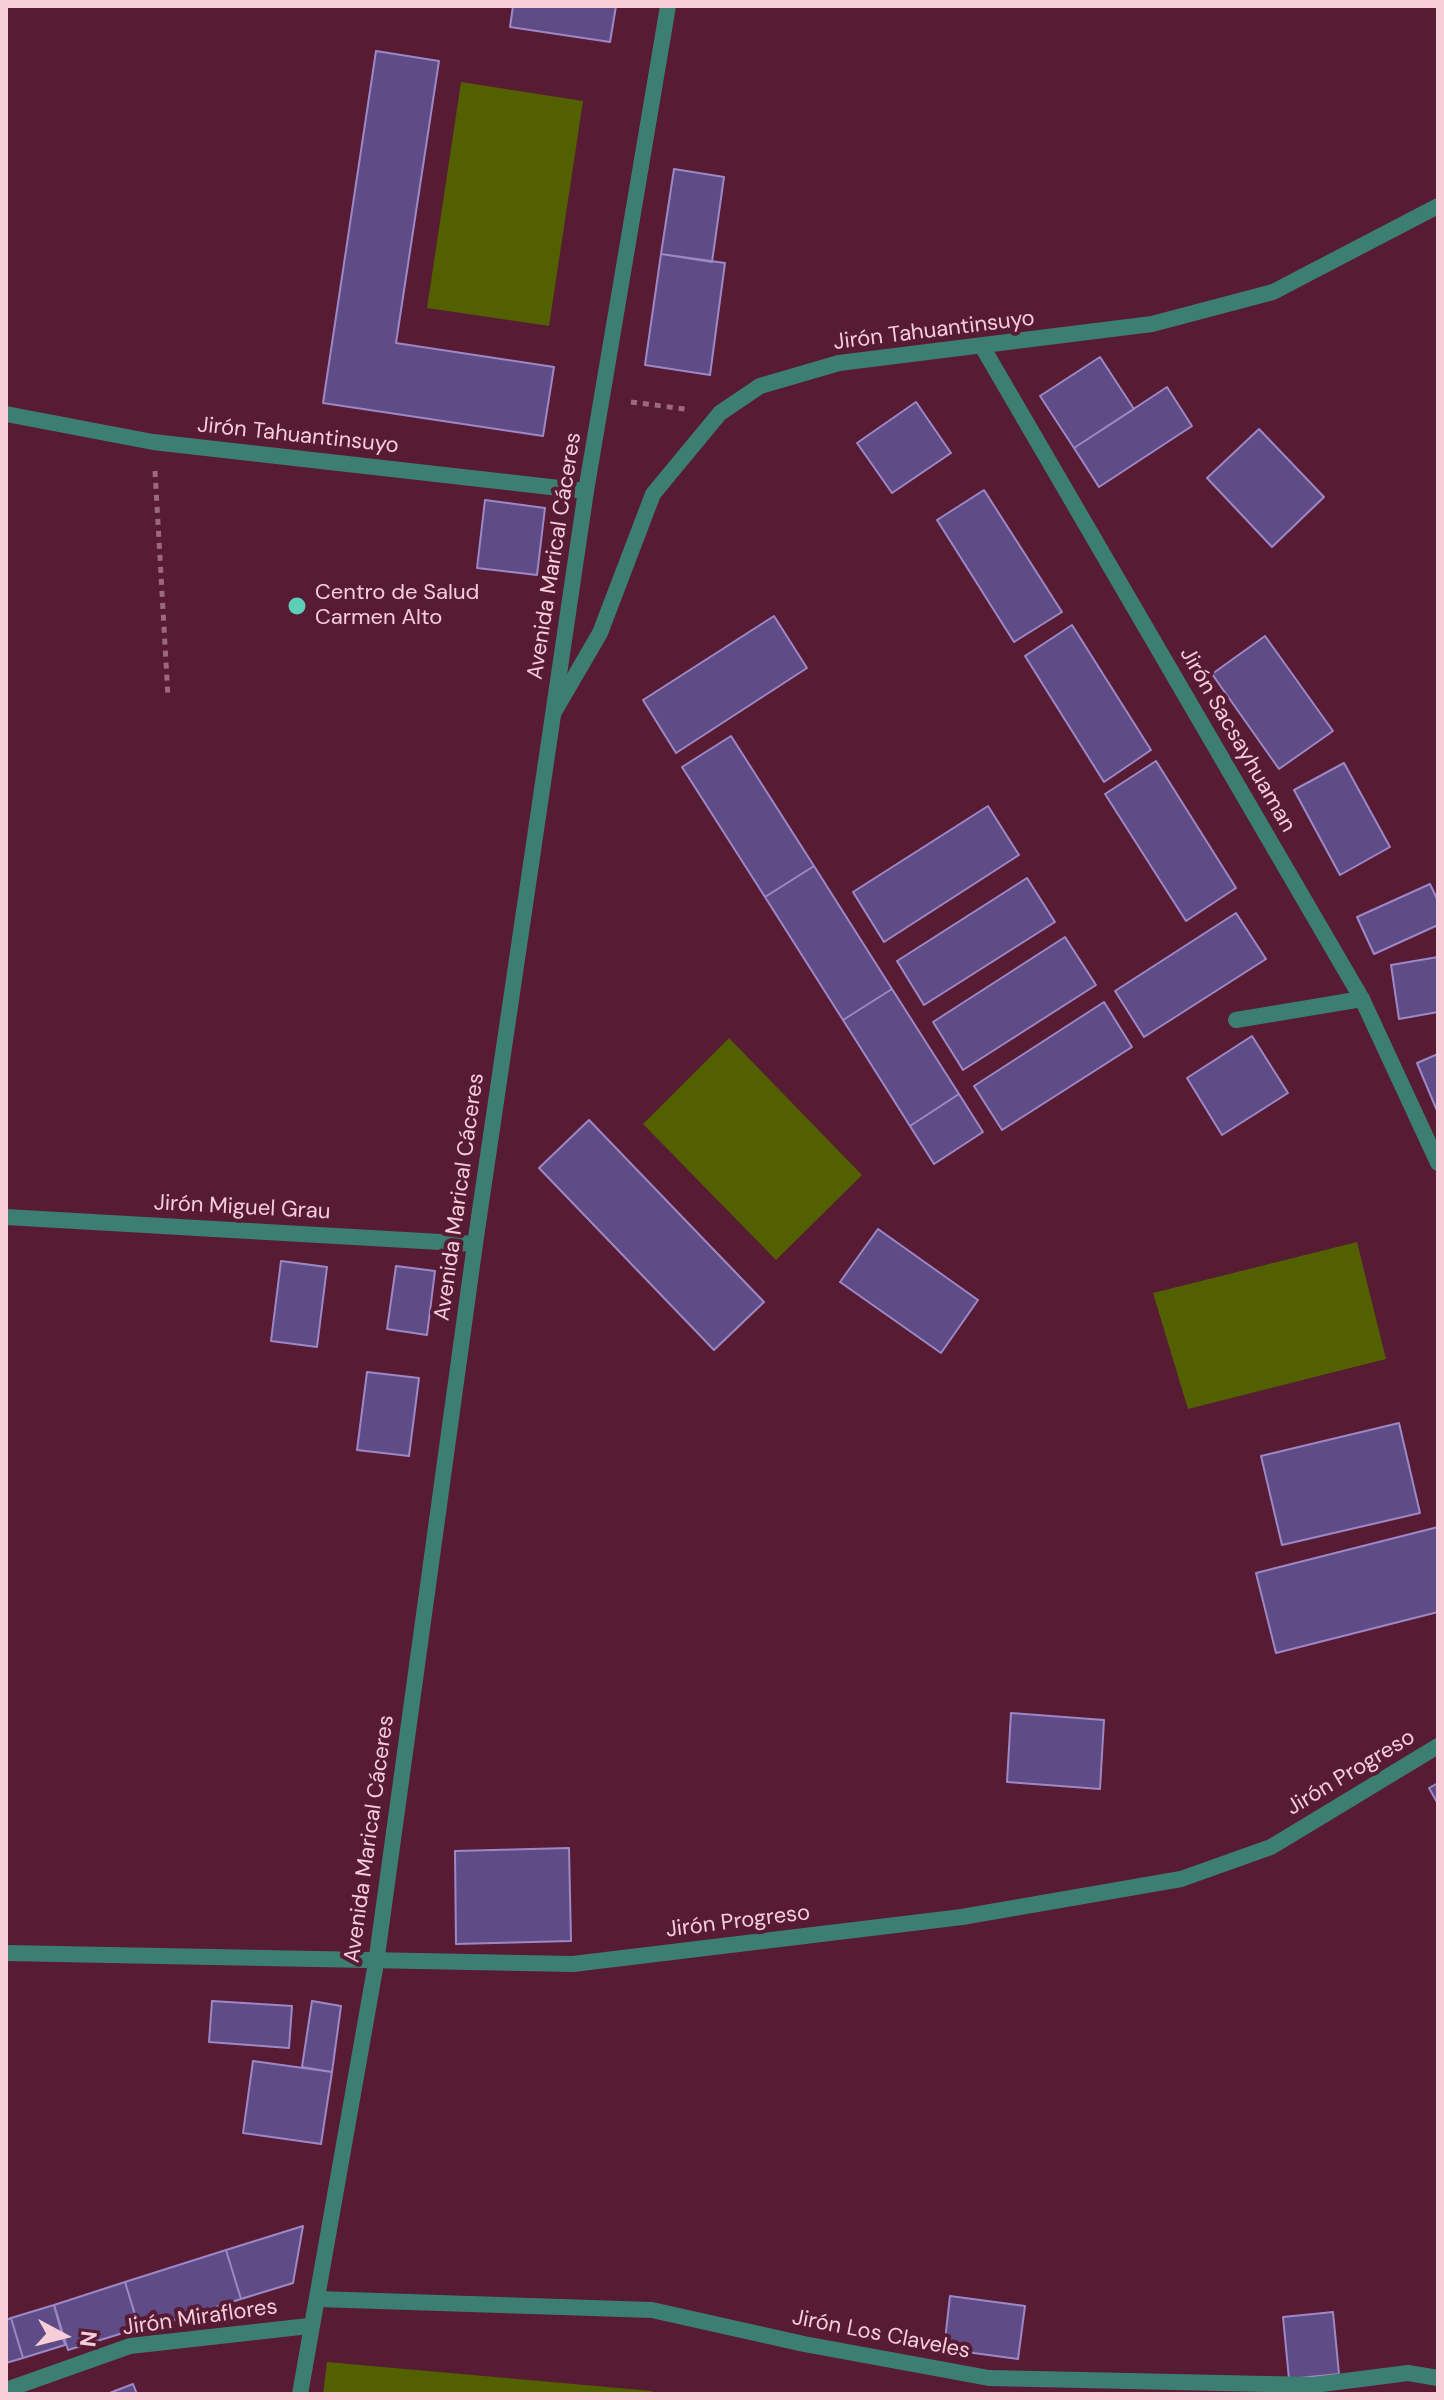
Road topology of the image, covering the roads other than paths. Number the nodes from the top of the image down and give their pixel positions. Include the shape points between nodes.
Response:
1 (668, 6) edge
2 (1438, 206) edge
3 (983, 348) junction
4 (6, 414) edge
5 (586, 491) junction
6 (553, 713) junction
7 (1362, 999) junction
8 (1236, 1020) dead end
9 (1438, 1163) edge
10 (6, 1217) edge
11 (475, 1244) junction
12 (1438, 1746) edge
13 (6, 1953) edge
14 (376, 1963) junction
15 (318, 2299) junction
16 (309, 2326) junction
17 (1438, 2378) edge
18 (6, 2390) edge
19 (300, 2394) edge

1 - 5 street, Avenida Marical Cáceres
2 - 3 street, Jirón Tahuantinsuyo via 1273,292 1152,324
3 - 6 street, Jirón Tahuantinsuyo via 839,363 760,386 720,413 653,494 600,633
3 - 7 street, Jirón Sacsayhuaman
4 - 5 street, Jirón Tahuantinsuyo via 153,442
5 - 6 street, Avenida Marical Cáceres
6 - 11 street, Avenida Marical Cáceres
7 - 8 street
7 - 9 street, Jirón Sacsayhuaman
10 - 11 street, Jirón Miguel Grau
11 - 14 street, Avenida Marical Cáceres
12 - 14 street, Jirón Progreso via 1271,1847 1181,1879 962,1917 573,1964
13 - 14 street, Jirón Progreso
14 - 15 street, Avenida Marical Cáceres
15 - 16 street, Avenida Marical Cáceres
15 - 17 street, Jirón Los Claveles via 652,2310 989,2378 1314,2385 1408,2373
16 - 18 street, Jirón Miraflores via 130,2346
16 - 19 street, Avenida Marical Cáceres

